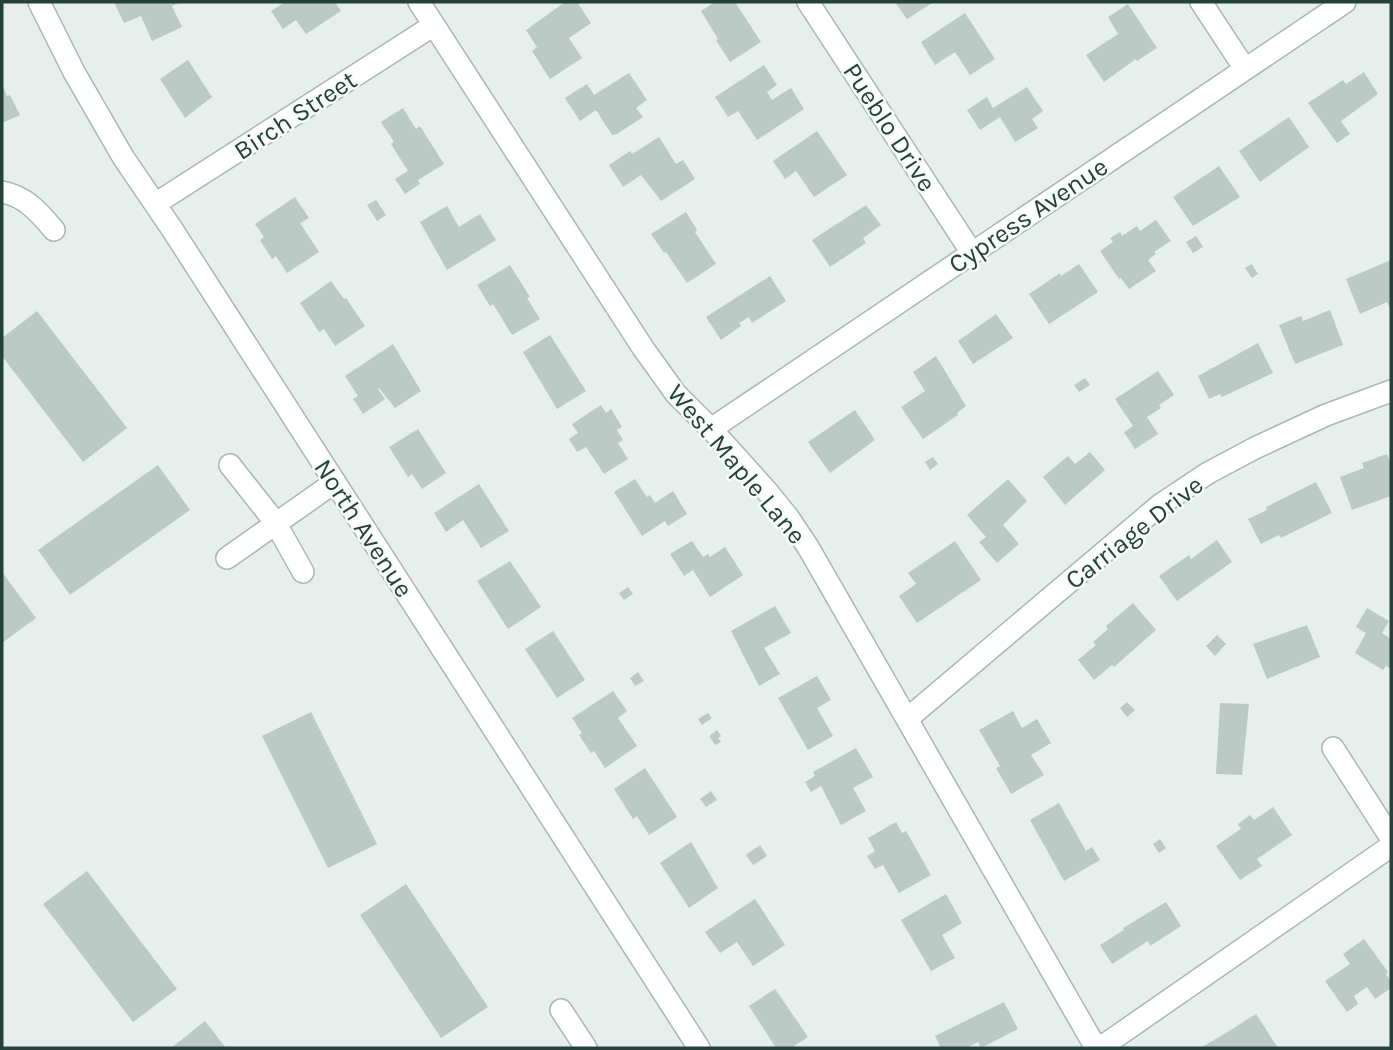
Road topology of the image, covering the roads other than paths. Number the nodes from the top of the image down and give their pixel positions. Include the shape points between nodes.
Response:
1 (39, 2) edge
2 (419, 2) edge
3 (808, 2) edge
4 (1201, 2) edge
5 (1345, 2) edge
6 (434, 25) junction
7 (1245, 69) junction
8 (2, 192) edge
9 (155, 204) junction
10 (54, 230) dead end
11 (972, 253) junction
12 (1391, 391) edge
13 (711, 429) junction
14 (230, 465) dead end
15 (335, 482) junction
16 (275, 522) junction
17 (227, 558) dead end
18 (303, 572) dead end
19 (907, 719) junction
20 (1333, 748) dead end
21 (1391, 838) edge
22 (1391, 846) edge
23 (561, 1010) dead end
24 (697, 1047) edge
25 (586, 1048) edge
26 (1098, 1048) edge

1 - 9 street, North Avenue via 74,72
2 - 6 street, West Maple Lane
3 - 11 street, Pueblo Drive
4 - 7 street
5 - 7 street, Cypress Avenue
6 - 9 street, Birch Street
6 - 13 street, West Maple Lane via 643,348 676,394
7 - 11 street, Cypress Avenue
8 - 10 street via 16,194
9 - 15 street, North Avenue
11 - 13 street, Cypress Avenue
12 - 19 street, Carriage Drive via 1255,448 1160,505
13 - 19 street, West Maple Lane via 788,517
14 - 16 street
15 - 16 street
15 - 24 street, North Avenue
16 - 17 street
16 - 18 street
19 - 26 street, West Maple Lane
20 - 21 street
22 - 26 street
23 - 25 street

